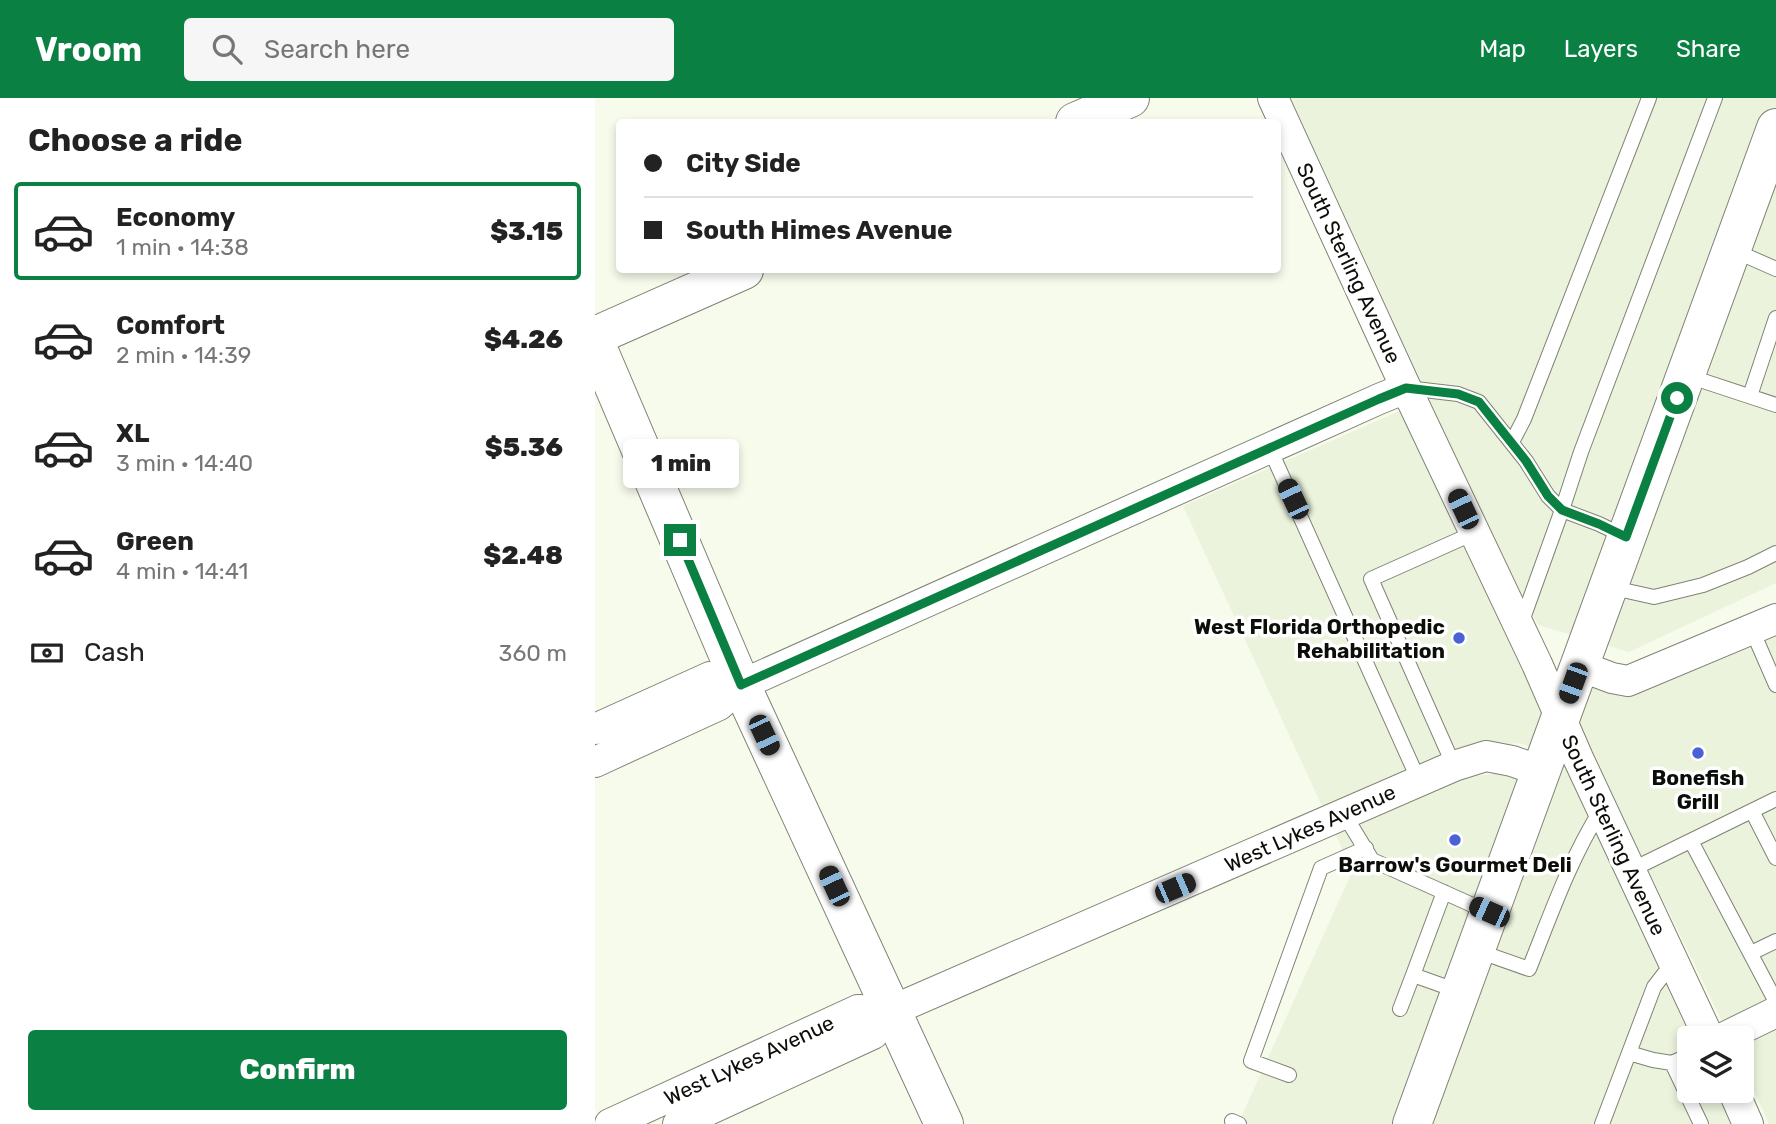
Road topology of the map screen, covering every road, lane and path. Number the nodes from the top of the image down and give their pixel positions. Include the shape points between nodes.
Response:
1 (1130, 98) edge
2 (1273, 98) edge
3 (1649, 98) edge
4 (1715, 98) edge
5 (1082, 119) edge
6 (1776, 128) edge
7 (1731, 250) junction
8 (1776, 269) edge
9 (737, 273) edge
10 (1776, 318) edge
11 (595, 336) edge
12 (595, 342) edge
13 (1685, 375) junction
14 (1406, 388) junction
15 (1750, 397) junction
16 (1776, 405) edge
17 (1512, 442) junction
18 (1269, 449) junction
19 (1562, 510) junction
20 (1474, 534) junction
21 (1626, 537) junction
22 (1776, 553) edge
23 (1608, 587) junction
24 (1764, 625) edge
25 (1519, 630) junction
26 (1580, 666) junction
27 (741, 685) junction
28 (1776, 685) edge
29 (1560, 719) junction
30 (595, 729) edge
31 (595, 762) edge
32 (1454, 766) junction
33 (1541, 771) junction
34 (1419, 781) junction
35 (1776, 799) edge
36 (1602, 809) junction
37 (1352, 810) junction
38 (1752, 811) junction
39 (1691, 841) junction
40 (1366, 848) junction
41 (1776, 859) edge
42 (1631, 870) junction
43 (1444, 892) junction
44 (1489, 912) junction
45 (1776, 941) edge
46 (1475, 950) junction
47 (1751, 953) junction
48 (1675, 967) junction
49 (1413, 975) junction
50 (1460, 992) junction
51 (1776, 1002) edge
52 (1400, 1009) dead end
53 (891, 1011) junction
54 (1776, 1012) edge
55 (1703, 1026) edge
56 (1747, 1026) edge
57 (1629, 1053) junction
58 (1677, 1061) edge
59 (1672, 1063) junction
60 (1289, 1075) dead end
61 (1739, 1103) edge
62 (610, 1124) edge
63 (678, 1124) edge
64 (944, 1124) edge
65 (1412, 1124) edge
66 (1602, 1124) edge
67 (1701, 1124) edge
68 (1748, 1124) edge

1 - 5 main road
2 - 14 street, South Sterling Avenue
3 - 17 lane
4 - 19 lane
6 - 7 main road
7 - 8 lane
7 - 13 main road
9 - 11 main road
10 - 15 lane
12 - 27 main road
13 - 15 lane
13 - 21 main road
14 - 17 lane via 1458,394 1479,402
14 - 18 street
14 - 20 street, South Sterling Avenue
15 - 16 lane
17 - 19 lane
18 - 27 street
18 - 34 lane
19 - 21 lane
19 - 25 lane
20 - 25 street, South Sterling Avenue
20 - 32 lane via 1371,579
21 - 23 main road
22 - 23 lane via 1703,585 1654,597
23 - 26 main road
24 - 26 street via 1628,681
24 - 28 lane
25 - 29 street, South Sterling Avenue
26 - 29 main road
27 - 30 street via 710,677
27 - 31 street via 719,705
27 - 53 main road
29 - 33 main road
29 - 36 street, South Sterling Avenue
32 - 33 street, West Lykes Avenue via 1486,757
32 - 34 street, West Lykes Avenue
33 - 44 main road
34 - 37 street, West Lykes Avenue
35 - 38 lane
36 - 42 street, South Sterling Avenue
36 - 46 lane via 1572,861 1529,968
37 - 40 lane
37 - 53 street, West Lykes Avenue
38 - 39 lane
38 - 41 lane
39 - 42 lane
39 - 47 lane
40 - 43 lane via 1372,860
40 - 60 lane via 1321,868 1251,1061
42 - 48 street, South Sterling Avenue
43 - 44 lane
43 - 49 lane
44 - 46 main road
45 - 47 lane
46 - 50 main road
47 - 51 lane
48 - 55 street, South Sterling Avenue
48 - 57 lane via 1654,987
49 - 50 lane
49 - 52 lane
50 - 65 main road
53 - 62 street, West Lykes Avenue via 858,1010
53 - 63 street, West Lykes Avenue via 873,1034
53 - 64 main road
54 - 56 street
57 - 59 lane
57 - 66 lane
58 - 59 lane
59 - 67 lane
61 - 68 street

